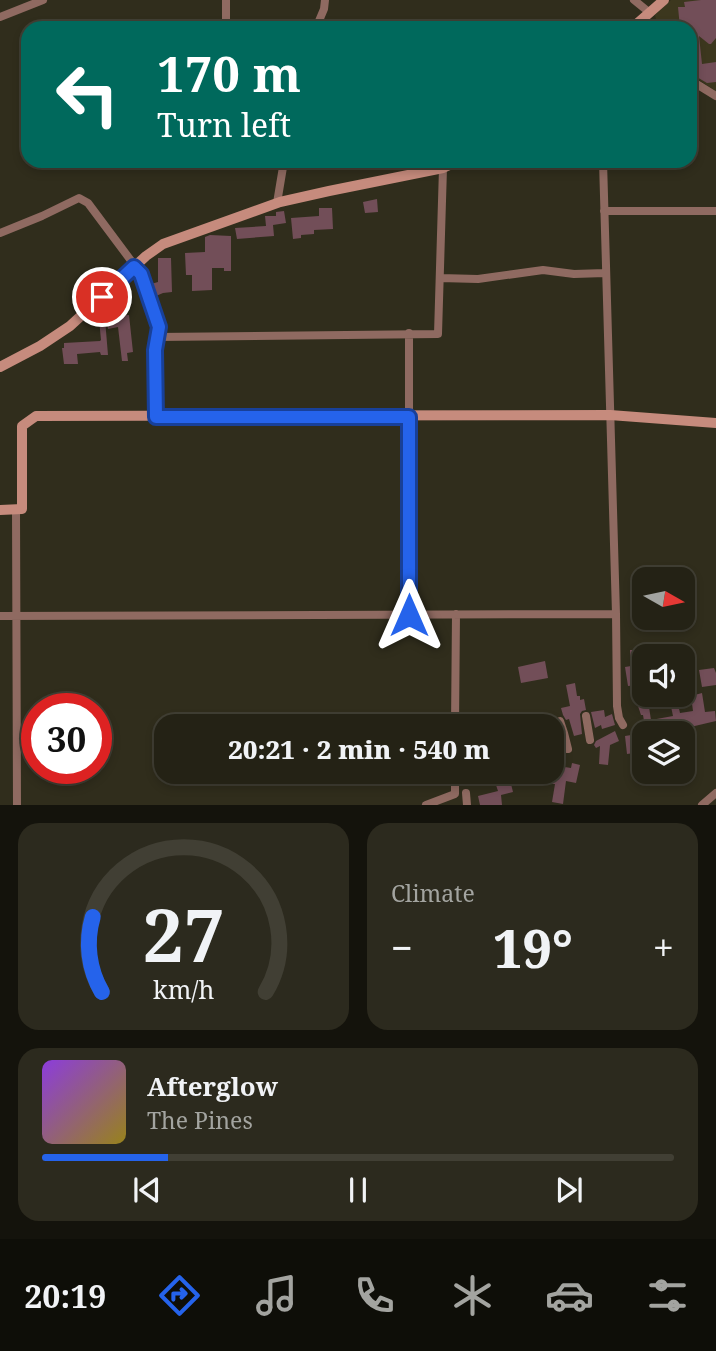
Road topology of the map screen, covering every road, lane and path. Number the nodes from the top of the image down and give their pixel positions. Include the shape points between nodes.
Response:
1 (16, 0) edge
2 (43, 0) edge
3 (226, 0) edge
4 (325, 0) edge
5 (634, 0) edge
6 (664, 0) edge
7 (20, 9) junction
8 (650, 13) junction
9 (0, 17) edge
10 (226, 21) edge
11 (319, 21) edge
12 (640, 21) edge
13 (697, 84) edge
14 (716, 96) edge
15 (283, 168) edge
16 (443, 168) joint
17 (603, 168) edge
18 (277, 203) junction
19 (604, 211) junction
20 (716, 211) edge
21 (0, 233) edge
22 (134, 267) junction
23 (605, 273) junction
24 (440, 278) junction
25 (409, 333) junction
26 (157, 337) junction
27 (0, 367) edge
28 (610, 415) junction
29 (156, 417) junction
30 (409, 417) junction
31 (716, 423) edge
32 (0, 510) edge
33 (16, 510) junction
34 (456, 614) junction
35 (616, 614) junction
36 (409, 615) junction
37 (0, 616) edge
38 (15, 616) junction
39 (455, 714) edge
40 (586, 716) dead end
41 (623, 725) dead end
42 (564, 733) edge
43 (590, 740) dead end
44 (568, 749) dead end
45 (455, 784) edge
46 (466, 793) dead end
47 (716, 793) edge
48 (17, 805) edge
49 (426, 805) edge
50 (467, 805) edge
51 (702, 805) edge

1 - 7 street
2 - 7 street
3 - 10 street
4 - 11 street
5 - 8 street
6 - 8 street
7 - 9 street
8 - 12 street
13 - 14 street
15 - 18 street
16 - 18 street
16 - 24 street
17 - 19 street
18 - 22 street via 163,244
19 - 20 street
19 - 23 street
21 - 22 street via 79,198
22 - 26 street via 141,274 155,314
22 - 27 street via 70,326
23 - 24 street via 543,270 478,279
23 - 28 street
24 - 25 street via 438,334
25 - 26 street
25 - 30 street
26 - 29 street
28 - 30 street
28 - 31 street
28 - 35 street
29 - 30 street
29 - 33 street via 36,416 23,426 22,509
30 - 36 street
32 - 33 street
33 - 38 street
34 - 35 street
34 - 36 street
34 - 39 street
35 - 41 street via 617,706
36 - 38 street
37 - 38 street
38 - 48 street
40 - 43 street
42 - 44 street
45 - 49 street via 455,794
46 - 50 street
47 - 51 street

